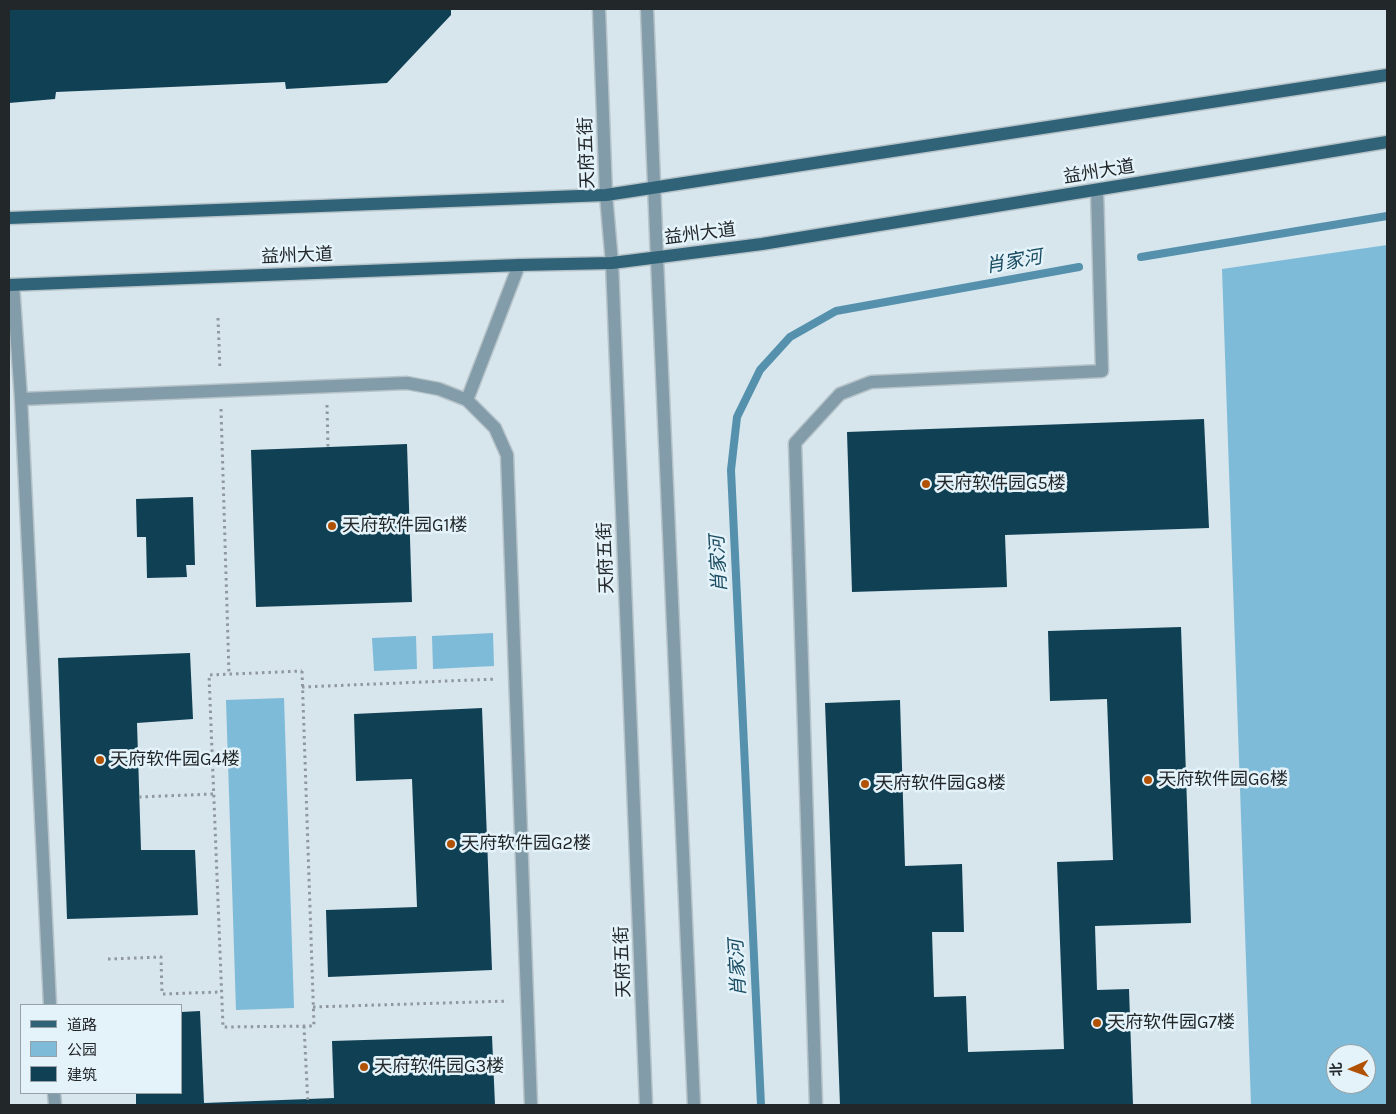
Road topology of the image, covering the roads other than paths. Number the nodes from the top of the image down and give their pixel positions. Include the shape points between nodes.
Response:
1 (599, 9) edge
2 (647, 9) edge
3 (1387, 75) edge
4 (1387, 142) edge
5 (655, 187) junction
6 (1097, 190) junction
7 (606, 194) junction
8 (9, 218) edge
9 (657, 258) junction
10 (612, 263) junction
11 (518, 265) junction
12 (11, 285) edge
13 (21, 399) junction
14 (467, 400) junction
15 (50, 1004) edge
16 (531, 1105) edge
17 (646, 1105) edge
18 (694, 1105) edge
19 (816, 1105) edge

1 - 7 street, 天府五街
2 - 5 street
3 - 5 main road
4 - 6 main road, 益州大道
5 - 7 main road
5 - 9 street
6 - 9 main road, 益州大道
6 - 19 street via 1102,371 870,382 840,394 795,443
7 - 8 main road
7 - 10 street, 天府五街
9 - 10 main road, 益州大道
9 - 18 street
10 - 11 main road, 益州大道
10 - 17 street, 天府五街
11 - 12 main road, 益州大道
11 - 14 street
12 - 13 street
13 - 14 street via 407,383 439,389
13 - 15 street
14 - 16 street via 495,428 507,455

